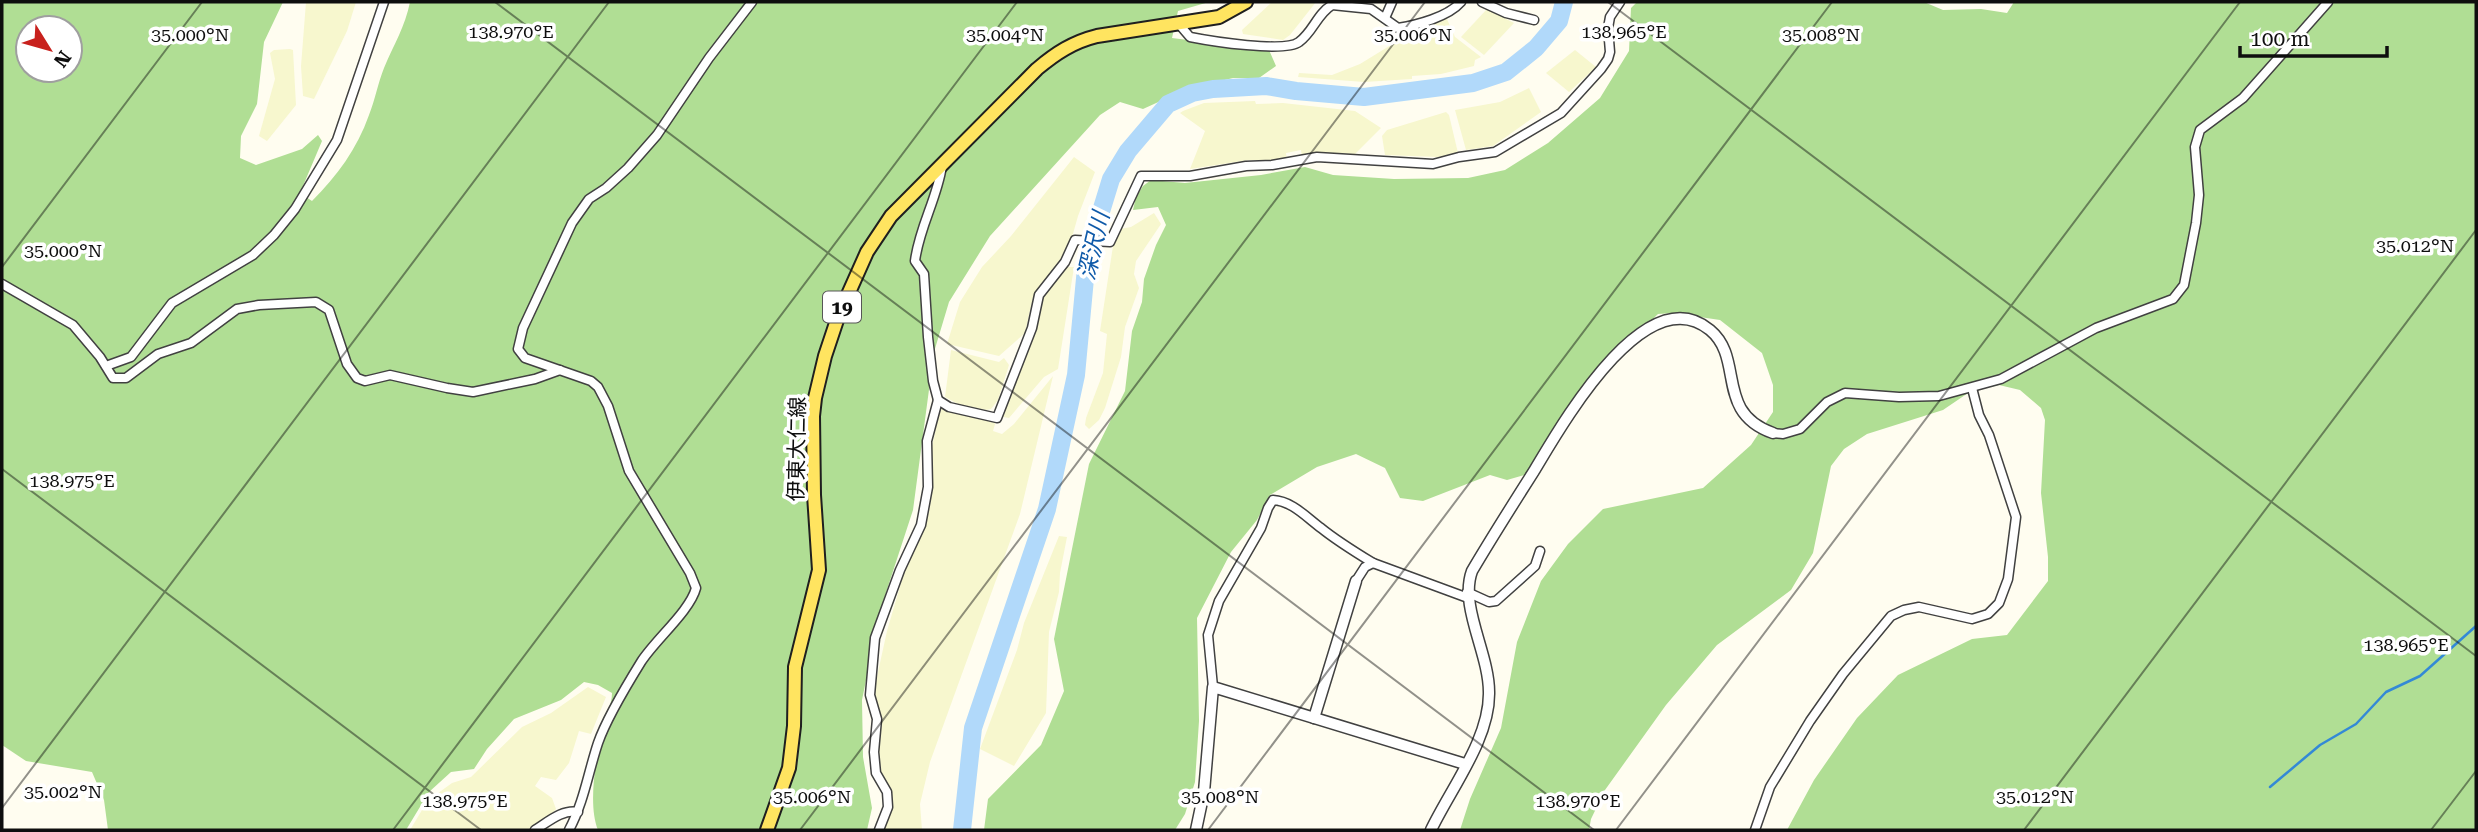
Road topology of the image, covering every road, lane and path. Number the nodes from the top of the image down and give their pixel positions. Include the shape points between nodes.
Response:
1 (384, 2) edge
2 (752, 2) edge
3 (1246, 2) edge
4 (1392, 2) edge
5 (1461, 2) edge
6 (1482, 2) edge
7 (1620, 2) edge
8 (2328, 2) edge
9 (1352, 4) edge
10 (1385, 18) junction
11 (1534, 20) dead end
12 (1178, 23) junction
13 (942, 164) junction
14 (2, 284) edge
15 (106, 366) junction
16 (560, 370) junction
17 (1972, 388) junction
18 (938, 400) junction
19 (1773, 433) joint
20 (1540, 551) dead end
21 (1373, 563) junction
22 (1356, 581) joint
23 (1468, 595) junction
24 (1213, 687) junction
25 (1314, 718) junction
26 (1465, 764) junction
27 (578, 812) junction
28 (535, 830) edge
29 (569, 830) edge
30 (767, 830) edge
31 (879, 830) edge
32 (1196, 830) edge
33 (1431, 830) edge
34 (1755, 830) edge

1 - 15 street via 337,140 295,209 253,255 172,303 131,356
2 - 16 street via 657,135 628,168 589,199 572,223 518,343 525,358
3 - 12 main road, 伊東大仁線 / 19 via 1219,17
4 - 10 street
5 - 10 street via 1406,27 1393,27
6 - 11 street
7 - 18 street via 1610,17 1610,52 1601,69 1561,113 1495,152 1433,164 1317,157 1190,176 1141,176 1107,244 1075,240 1065,262 1039,295 1032,328 997,418
8 - 17 street via 2243,98 2200,130 2195,147 2196,223 2184,285 2173,299 2096,328 2010,376
9 - 10 street
9 - 12 street via 1329,7 1301,41 1286,48 1190,37
12 - 13 main road, 伊東大仁線 / 19 via 1070,45 1037,69
13 - 18 street via 915,261 924,274
13 - 30 main road, 伊東大仁線 / 19 via 891,216 873,242 825,356 813,427 819,570 795,667 789,768
14 - 15 street via 63,318
15 - 16 street via 113,378 127,378 158,354 191,344 237,309 316,302 329,310 346,365 365,381 390,375 472,392
16 - 27 street via 591,381 603,394 629,471 696,588 641,662 604,728
17 - 19 street via 1925,396 1845,393 1827,402 1800,429
17 - 34 street via 2016,517 2008,579 1999,603 1988,614 1972,619 1919,607 1891,616 1810,720 1770,787
18 - 31 street via 927,441 928,487 921,525 876,638 870,695 877,719 874,752 888,807
19 - 23 street via 1755,426 1740,410 1724,352 1710,330 1684,319 1651,327 1608,363 1572,409 1472,571
20 - 23 street via 1535,566 1496,601
21 - 22 street
21 - 23 street
21 - 24 street via 1306,515 1273,500 1219,601 1208,635
22 - 25 street
23 - 26 street via 1489,691 1485,723
24 - 25 street
24 - 32 street
25 - 26 street
26 - 33 street
27 - 28 street via 563,813
27 - 29 street

